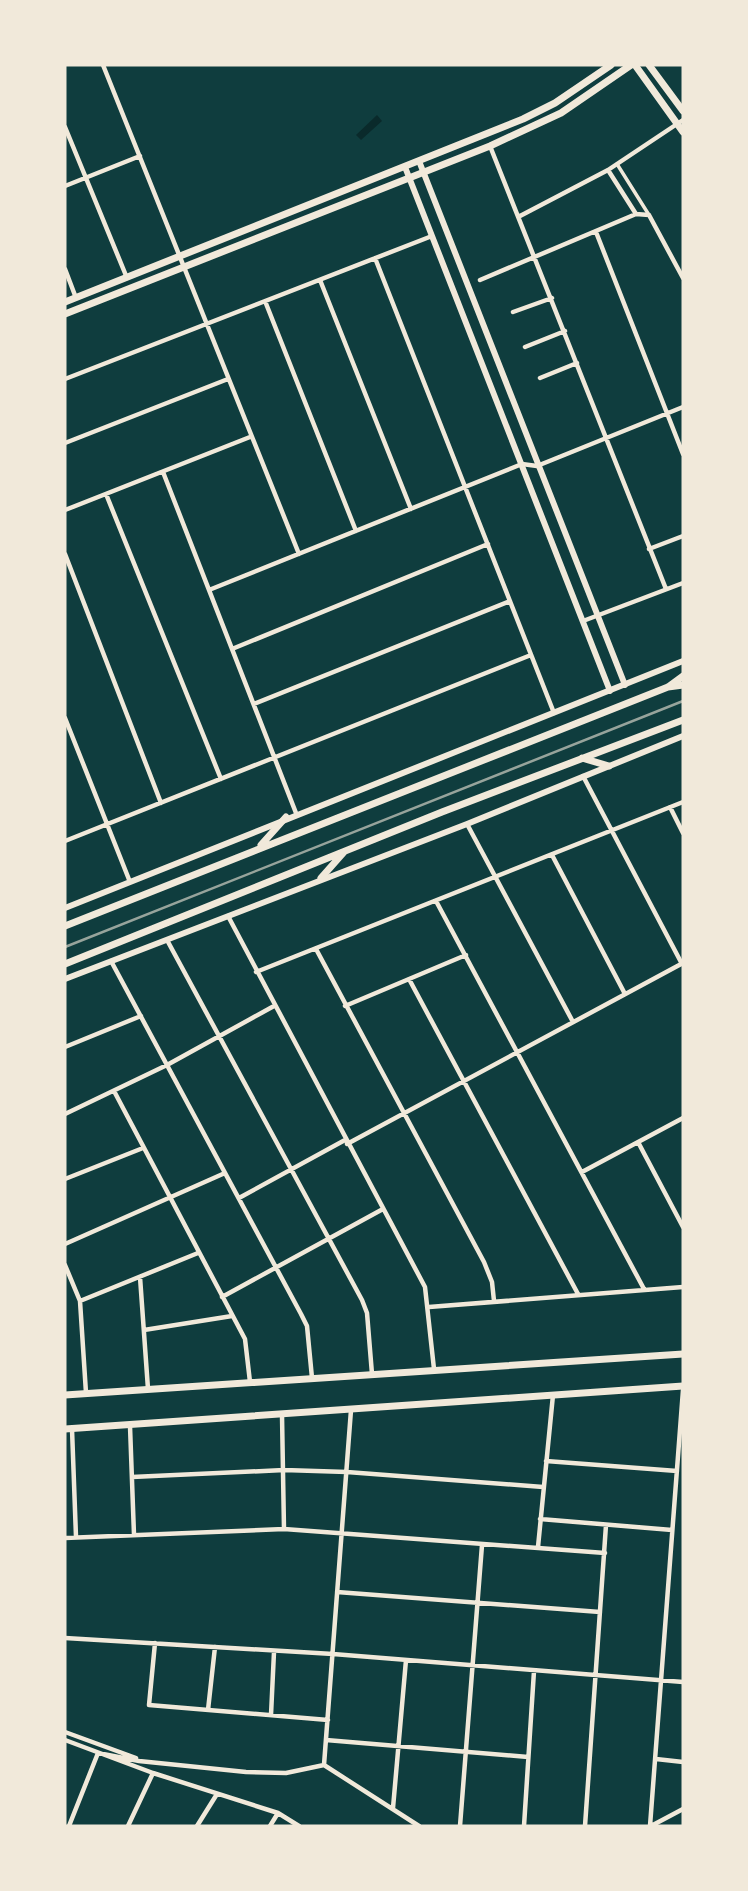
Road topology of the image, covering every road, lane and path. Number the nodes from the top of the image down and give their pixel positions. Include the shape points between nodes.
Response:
1 (103, 65) edge
2 (611, 65) edge
3 (633, 65) edge
4 (649, 65) edge
5 (683, 111) edge
6 (681, 122) edge
7 (65, 127) edge
8 (683, 132) edge
9 (490, 146) junction
10 (140, 156) junction
11 (419, 161) junction
12 (617, 164) junction
13 (405, 167) junction
14 (608, 170) junction
15 (423, 172) junction
16 (85, 177) junction
17 (409, 178) junction
18 (65, 186) edge
19 (636, 214) junction
20 (649, 215) junction
21 (520, 216) junction
22 (596, 232) junction
23 (432, 236) junction
24 (180, 256) junction
25 (375, 258) junction
26 (537, 258) junction
27 (183, 267) junction
28 (65, 269) edge
29 (127, 278) junction
30 (683, 278) edge
31 (320, 280) junction
32 (480, 280) dead end
33 (76, 298) junction
34 (552, 298) junction
35 (265, 301) junction
36 (65, 302) edge
37 (513, 312) dead end
38 (65, 314) edge
39 (206, 326) junction
40 (565, 331) junction
41 (525, 346) dead end
42 (577, 363) junction
43 (540, 378) dead end
44 (65, 379) edge
45 (228, 379) junction
46 (683, 407) edge
47 (668, 413) junction
48 (250, 437) junction
49 (606, 439) junction
50 (65, 443) edge
51 (683, 454) edge
52 (522, 464) junction
53 (537, 466) junction
54 (163, 472) junction
55 (466, 487) junction
56 (106, 494) junction
57 (411, 509) junction
58 (65, 510) edge
59 (356, 531) junction
60 (683, 536) edge
61 (488, 544) junction
62 (649, 549) junction
63 (65, 554) edge
64 (299, 554) junction
65 (683, 583) edge
66 (666, 589) junction
67 (209, 590) junction
68 (510, 601) junction
69 (597, 616) junction
70 (583, 621) junction
71 (232, 649) junction
72 (531, 655) junction
73 (683, 661) edge
74 (683, 676) edge
75 (625, 685) junction
76 (683, 685) edge
77 (668, 687) junction
78 (610, 691) junction
79 (254, 704) junction
80 (554, 713) junction
81 (65, 718) edge
82 (682, 719) edge
83 (683, 736) edge
84 (275, 758) junction
85 (582, 758) junction
86 (609, 766) junction
87 (583, 776) junction
88 (221, 779) junction
89 (683, 802) edge
90 (161, 803) junction
91 (670, 807) junction
92 (296, 813) junction
93 (286, 817) junction
94 (107, 824) junction
95 (467, 824) junction
96 (611, 831) junction
97 (683, 833) edge
98 (65, 841) edge
99 (259, 847) junction
100 (346, 850) junction
101 (552, 855) junction
102 (494, 877) junction
103 (321, 878) junction
104 (130, 882) junction
105 (436, 901) junction
106 (65, 908) edge
107 (228, 916) junction
108 (65, 926) edge
109 (167, 940) junction
110 (316, 949) junction
111 (466, 954) junction
112 (111, 961) junction
113 (682, 963) edge
114 (65, 964) edge
115 (256, 972) junction
116 (65, 979) edge
117 (409, 979) junction
118 (625, 994) junction
119 (274, 1006) junction
120 (345, 1006) junction
121 (141, 1016) junction
122 (573, 1023) junction
123 (219, 1037) junction
124 (65, 1047) edge
125 (520, 1051) junction
126 (167, 1065) junction
127 (463, 1081) junction
128 (114, 1091) junction
129 (65, 1114) edge
130 (403, 1114) junction
131 (683, 1118) edge
132 (346, 1142) junction
133 (638, 1142) junction
134 (143, 1148) junction
135 (291, 1169) junction
136 (582, 1172) junction
137 (225, 1173) junction
138 (65, 1179) edge
139 (239, 1198) junction
140 (170, 1199) junction
141 (383, 1209) junction
142 (683, 1227) edge
143 (328, 1238) junction
144 (65, 1244) edge
145 (198, 1253) junction
146 (65, 1265) edge
147 (276, 1267) junction
148 (140, 1277) junction
149 (683, 1287) edge
150 (645, 1289) junction
151 (578, 1294) junction
152 (222, 1297) junction
153 (80, 1301) junction
154 (494, 1301) junction
155 (429, 1307) junction
156 (232, 1316) junction
157 (144, 1330) junction
158 (683, 1354) edge
159 (434, 1369) junction
160 (372, 1374) junction
161 (312, 1378) junction
162 (250, 1382) junction
163 (683, 1388) edge
164 (148, 1389) junction
165 (86, 1394) junction
166 (65, 1395) edge
167 (553, 1395) junction
168 (351, 1410) junction
169 (282, 1415) junction
170 (130, 1426) junction
171 (68, 1429) edge
172 (682, 1431) edge
173 (546, 1461) junction
174 (284, 1470) junction
175 (677, 1471) junction
176 (347, 1472) junction
177 (132, 1477) junction
178 (543, 1487) junction
179 (676, 1499) junction
180 (683, 1499) edge
181 (540, 1519) junction
182 (607, 1525) junction
183 (284, 1529) junction
184 (672, 1530) junction
185 (342, 1532) junction
186 (134, 1535) junction
187 (76, 1537) junction
188 (65, 1538) edge
189 (482, 1544) junction
190 (538, 1547) junction
191 (605, 1553) junction
192 (337, 1592) junction
193 (477, 1604) junction
194 (600, 1612) junction
195 (65, 1638) edge
196 (155, 1643) junction
197 (215, 1647) junction
198 (274, 1652) junction
199 (333, 1654) junction
200 (406, 1660) junction
201 (473, 1665) junction
202 (534, 1671) junction
203 (597, 1676) junction
204 (660, 1681) junction
205 (683, 1682) edge
206 (208, 1710) junction
207 (271, 1715) junction
208 (328, 1720) junction
209 (65, 1732) edge
210 (65, 1740) edge
211 (326, 1740) junction
212 (398, 1746) junction
213 (467, 1752) junction
214 (98, 1754) junction
215 (528, 1757) junction
216 (656, 1759) junction
217 (151, 1762) junction
218 (683, 1762) edge
219 (324, 1765) junction
220 (153, 1773) junction
221 (217, 1794) junction
222 (393, 1808) junction
223 (683, 1809) edge
224 (278, 1813) junction
225 (69, 1826) edge
226 (128, 1826) edge
227 (197, 1826) edge
228 (271, 1826) edge
229 (299, 1826) edge
230 (419, 1826) edge
231 (460, 1826) edge
232 (524, 1826) edge
233 (585, 1826) edge
234 (650, 1826) edge

1 - 10 street
2 - 11 main road via 555,103
3 - 6 main road
3 - 9 main road via 561,113
4 - 5 main road
6 - 8 main road
6 - 12 street
7 - 16 street
9 - 15 main road
9 - 21 street
10 - 16 street
10 - 24 street
11 - 13 main road
11 - 15 street
12 - 14 street
12 - 20 street
13 - 17 street
13 - 24 main road
14 - 19 street
14 - 21 street
15 - 17 main road
15 - 53 street
16 - 18 street
16 - 29 street
17 - 23 street
17 - 27 main road
19 - 20 street
19 - 22 street
20 - 30 street
21 - 26 street
22 - 26 street
22 - 47 street
23 - 25 street
23 - 52 street
24 - 27 street
24 - 29 main road
25 - 31 street
25 - 55 street
26 - 32 street
26 - 34 street
27 - 38 main road
27 - 39 street
28 - 33 street
29 - 33 main road
31 - 35 street
31 - 57 street
33 - 36 main road
34 - 37 street
34 - 40 street
35 - 39 street
35 - 59 street
39 - 44 street
39 - 45 street
40 - 41 street
40 - 42 street
42 - 43 street
42 - 49 street
45 - 48 street
45 - 50 street
46 - 47 street
47 - 49 street
47 - 51 street
48 - 54 street
48 - 64 street
49 - 53 street
49 - 62 street
52 - 53 street
52 - 55 street
52 - 70 street
53 - 69 street
54 - 56 street
54 - 67 street
55 - 57 street
55 - 61 street
56 - 58 street
56 - 88 street
57 - 59 street
59 - 64 street
60 - 62 street
61 - 68 street
61 - 71 street
62 - 66 street
63 - 90 street
64 - 67 street
65 - 66 street
66 - 69 street
67 - 71 street
68 - 72 street
68 - 79 street
69 - 70 street
69 - 75 street
70 - 78 street
71 - 79 street
72 - 80 street
72 - 84 street
73 - 75 street
74 - 77 main road
75 - 78 street
76 - 77 main road
77 - 99 main road
78 - 80 street
79 - 84 street
80 - 92 street
81 - 94 street
82 - 85 main road
83 - 86 street
84 - 88 street
84 - 92 street
85 - 86 main road
85 - 100 main road
86 - 87 street
87 - 95 street
87 - 96 street
88 - 90 street
89 - 91 street
90 - 94 street
91 - 96 street
91 - 97 street
92 - 93 street
93 - 99 main road
93 - 104 street
94 - 98 street
94 - 104 street
95 - 102 street
95 - 103 street
96 - 101 street
96 - 113 street
99 - 108 main road
100 - 103 main road
100 - 114 main road
101 - 102 street
101 - 118 street
102 - 105 street
102 - 122 street
103 - 107 street
104 - 106 street
105 - 110 street
105 - 111 street
107 - 109 street
107 - 115 street
109 - 112 street
109 - 123 street
110 - 115 street
110 - 120 street
111 - 117 street
111 - 125 street
112 - 116 street
112 - 121 street
113 - 118 street
115 - 119 street
117 - 120 street
117 - 127 street
118 - 122 street
119 - 123 street
119 - 132 street
120 - 130 street
121 - 124 street
121 - 126 street
122 - 125 street
123 - 126 street
123 - 135 street
125 - 127 street
125 - 136 street
126 - 128 street
126 - 137 street
127 - 130 street
127 - 151 street
128 - 129 street
128 - 134 street
130 - 132 street
130 - 154 street via 484,1262
131 - 133 street
132 - 135 street
132 - 141 street
133 - 136 street
133 - 142 street
134 - 138 street
134 - 140 street
135 - 139 street
135 - 143 street
136 - 150 street
137 - 139 street
137 - 140 street
139 - 147 street
140 - 144 street
140 - 145 street
141 - 143 street
141 - 155 street via 425,1287
143 - 147 street
143 - 160 street via 367,1313
145 - 148 street
145 - 152 street
146 - 153 street
147 - 152 street
147 - 161 street via 307,1326
148 - 153 street
148 - 157 street
149 - 150 street
150 - 151 street
151 - 154 street
152 - 156 street
153 - 165 street
154 - 155 street
155 - 159 street
156 - 157 street
156 - 162 street via 245,1339
157 - 164 street
158 - 159 main road
159 - 160 main road
160 - 161 main road
161 - 162 main road
162 - 164 main road
163 - 167 main road
163 - 172 street
164 - 165 main road
165 - 166 main road
167 - 168 main road
167 - 173 street
168 - 169 main road
168 - 176 street
169 - 170 main road
169 - 174 street
170 - 171 main road
170 - 177 street
171 - 187 street
172 - 175 street
173 - 175 street
173 - 178 street
174 - 176 street
174 - 177 street
174 - 183 street
175 - 179 street
176 - 178 street
176 - 185 street
177 - 186 street
178 - 181 street
179 - 180 street
179 - 184 street
181 - 182 street
181 - 190 street
182 - 184 street
182 - 191 street
183 - 185 street
183 - 186 street
184 - 204 street
185 - 189 street
185 - 192 street
186 - 187 street
187 - 188 street
189 - 190 street
189 - 193 street
190 - 191 street
191 - 194 street
192 - 193 street
192 - 199 street
193 - 194 street
193 - 201 street
194 - 203 street
195 - 196 street
196 - 197 street
196 - 206 street via 149,1705
197 - 198 street
197 - 206 street
198 - 199 street
198 - 207 street
199 - 200 street
199 - 208 street
200 - 201 street
200 - 212 street
201 - 202 street
201 - 213 street
202 - 203 street
202 - 215 street
203 - 204 street
203 - 233 street
204 - 205 street
204 - 216 street
206 - 207 street
207 - 208 street
208 - 211 street
209 - 217 street
210 - 214 street
211 - 212 street
211 - 219 street
212 - 213 street
212 - 222 street
213 - 215 street
213 - 231 street
214 - 217 street
214 - 220 street
214 - 225 street
215 - 232 street
216 - 218 street
216 - 234 street
217 - 219 street via 286,1773
219 - 222 street
220 - 221 street
220 - 226 street
221 - 224 street
221 - 227 street
222 - 230 street
223 - 234 street
224 - 228 street
224 - 229 street

